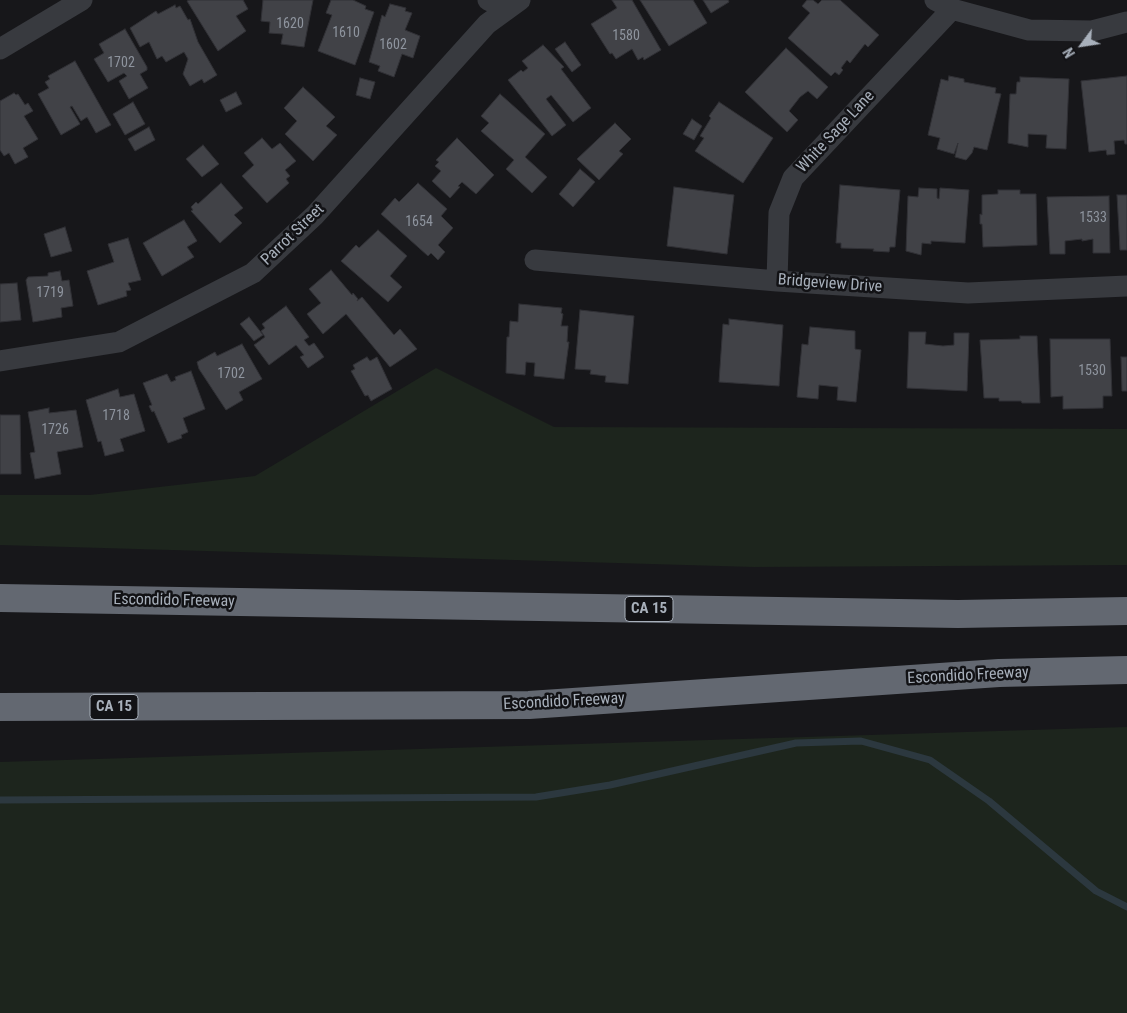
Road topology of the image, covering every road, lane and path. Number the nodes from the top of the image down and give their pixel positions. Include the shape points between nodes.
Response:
1 (82, 0) edge
2 (488, 0) edge
3 (513, 4) edge
4 (943, 4) edge
5 (1127, 22) edge
6 (0, 49) edge
7 (534, 260) dead end
8 (777, 281) junction
9 (1127, 286) edge
10 (0, 360) edge
11 (0, 598) edge
12 (1127, 611) edge
13 (1127, 670) edge
14 (0, 707) edge

1 - 6 street
2 - 3 street
3 - 10 street, Parrot Street via 487,24 315,215 253,274 119,342
4 - 5 street via 1029,30 1092,31
4 - 8 street, White Sage Lane via 793,178 779,212
7 - 8 street, Bridgeview Drive
8 - 9 street, Bridgeview Drive via 968,293
11 - 12 highway, Escondido Freeway / CA 15 via 958,614
13 - 14 highway, Escondido Freeway / CA 15 via 999,673 529,705

